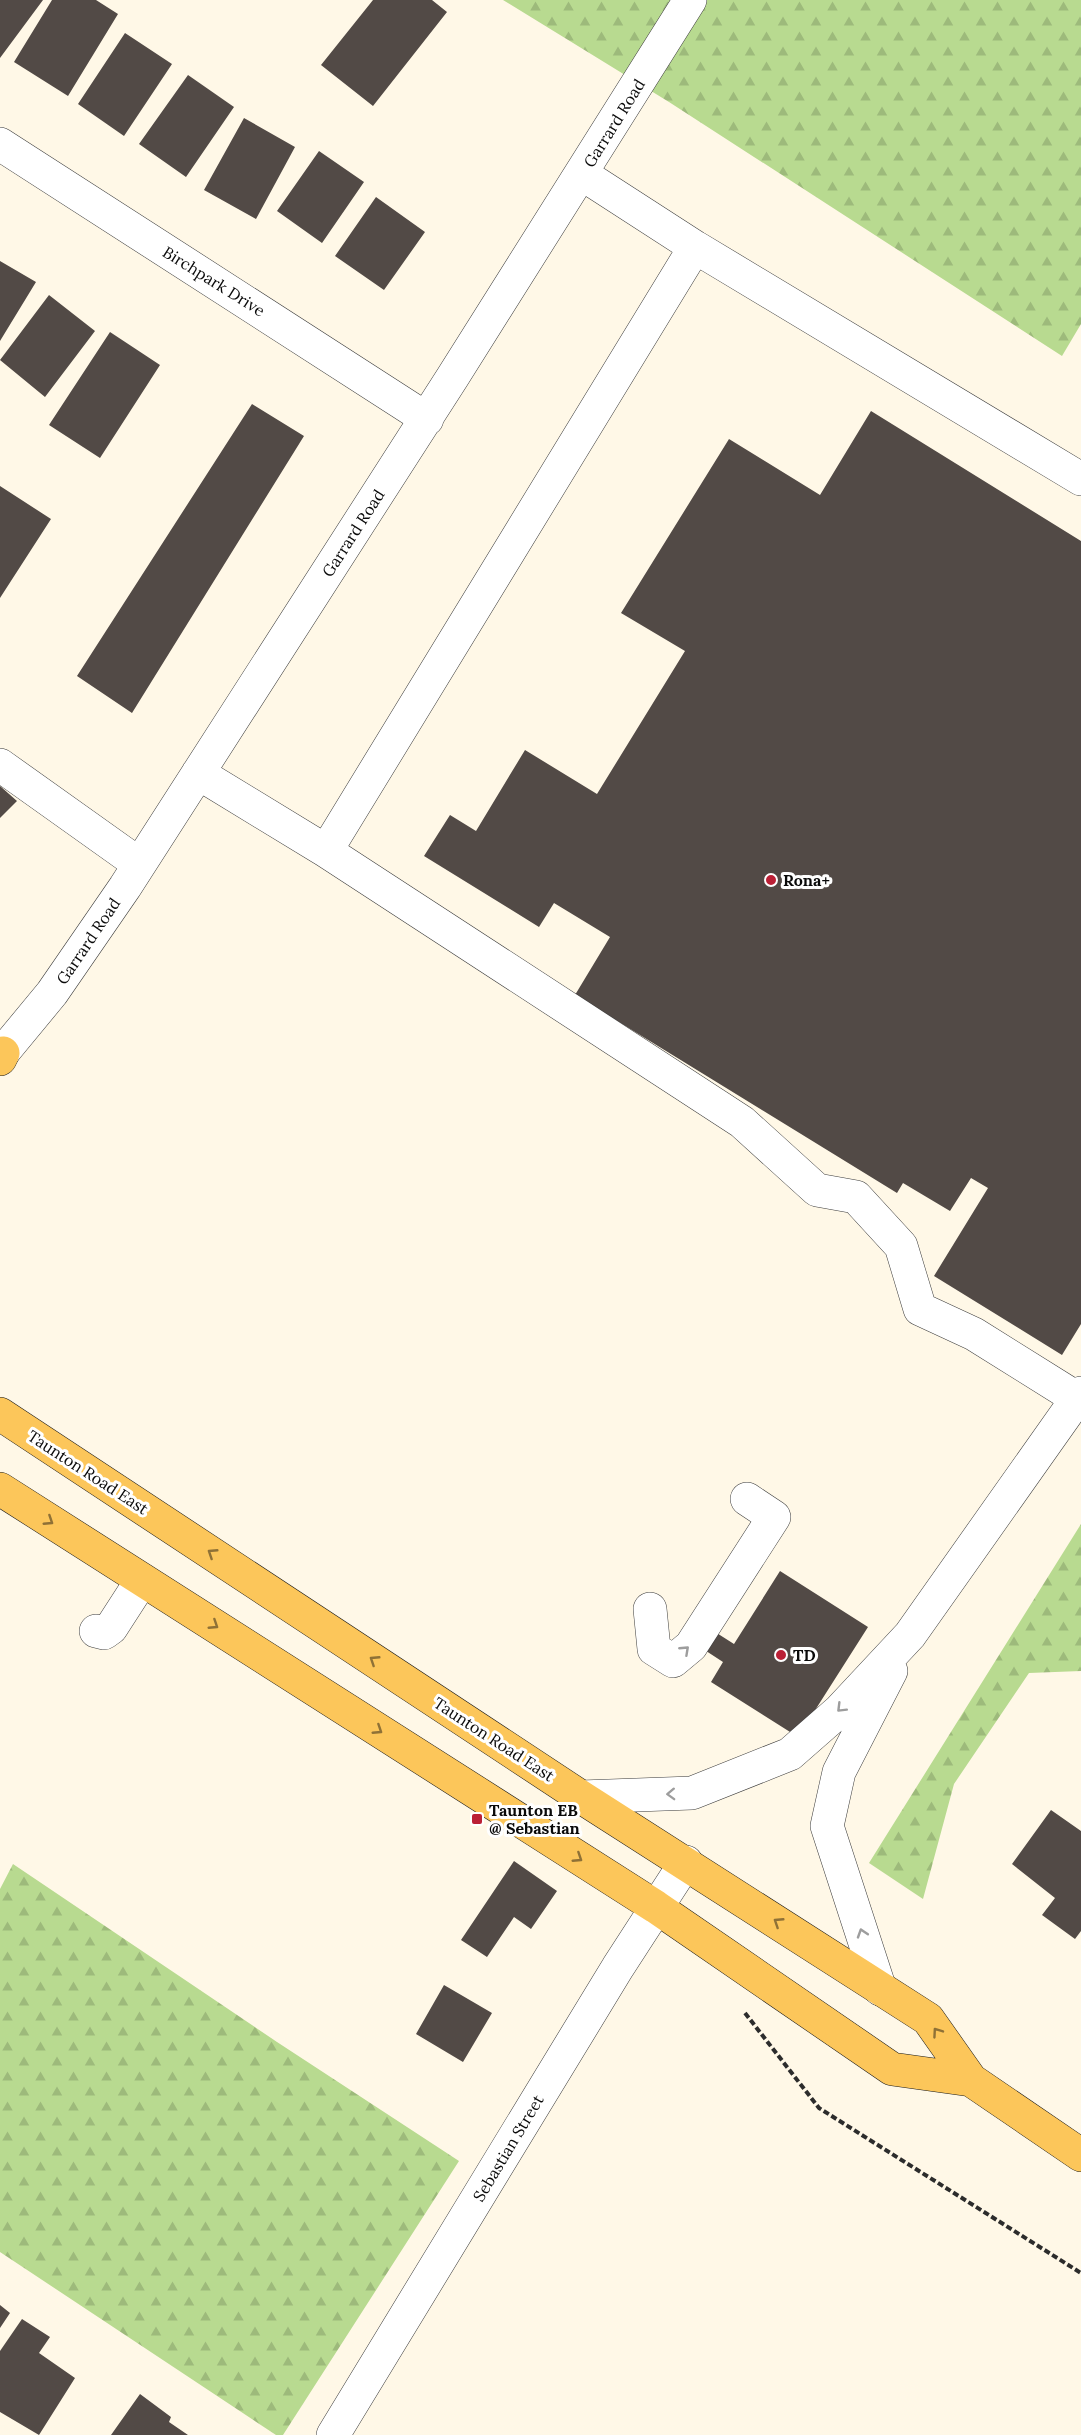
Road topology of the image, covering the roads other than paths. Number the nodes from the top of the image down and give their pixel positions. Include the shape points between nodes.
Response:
1 (690, 0) edge
2 (0, 144) edge
3 (582, 174) junction
4 (695, 247) junction
5 (426, 419) junction
6 (1081, 479) edge
7 (0, 765) edge
8 (198, 773) junction
9 (326, 851) junction
10 (139, 864) junction
11 (1, 1056) edge
12 (1079, 1396) edge
13 (0, 1414) edge
14 (0, 1489) edge
15 (747, 1499) dead end
16 (142, 1580) junction
17 (650, 1609) dead end
18 (96, 1631) dead end
19 (910, 1635) junction
20 (581, 1797) junction
21 (686, 1862) junction
22 (656, 1907) junction
23 (880, 1989) junction
24 (971, 2080) junction
25 (1081, 2155) edge
26 (333, 2435) edge

1 - 3 street, Garrard Road
2 - 5 street, Birchpark Drive
3 - 4 street
3 - 5 street, Garrard Road
4 - 6 street
4 - 9 street
5 - 8 street, Garrard Road
7 - 10 street
8 - 9 street
8 - 10 street, Garrard Road
9 - 12 street via 742,1122 817,1190 856,1197 901,1246 920,1309 974,1334
10 - 11 street, Garrard Road via 52,993
12 - 19 street
20 -> 13 main road, Taunton Road East
14 -> 16 main road, Taunton Road East
17 -> 15 street via 654,1649 673,1661 691,1646 774,1517
16 - 18 street via 111,1628 104,1633
16 -> 22 main road, Taunton Road East
19 -> 20 street via 839,1710 790,1754 692,1793
23 -> 19 street via 827,1826 839,1772
20 - 21 main road, Taunton Road East
21 - 22 street, Sebastian Street
23 -> 21 main road, Taunton Road East
22 - 24 main road, Taunton Road East via 892,2069
22 - 26 street, Sebastian Street
24 -> 23 main road, Taunton Road East via 928,2019
24 - 25 main road, Taunton Road East

